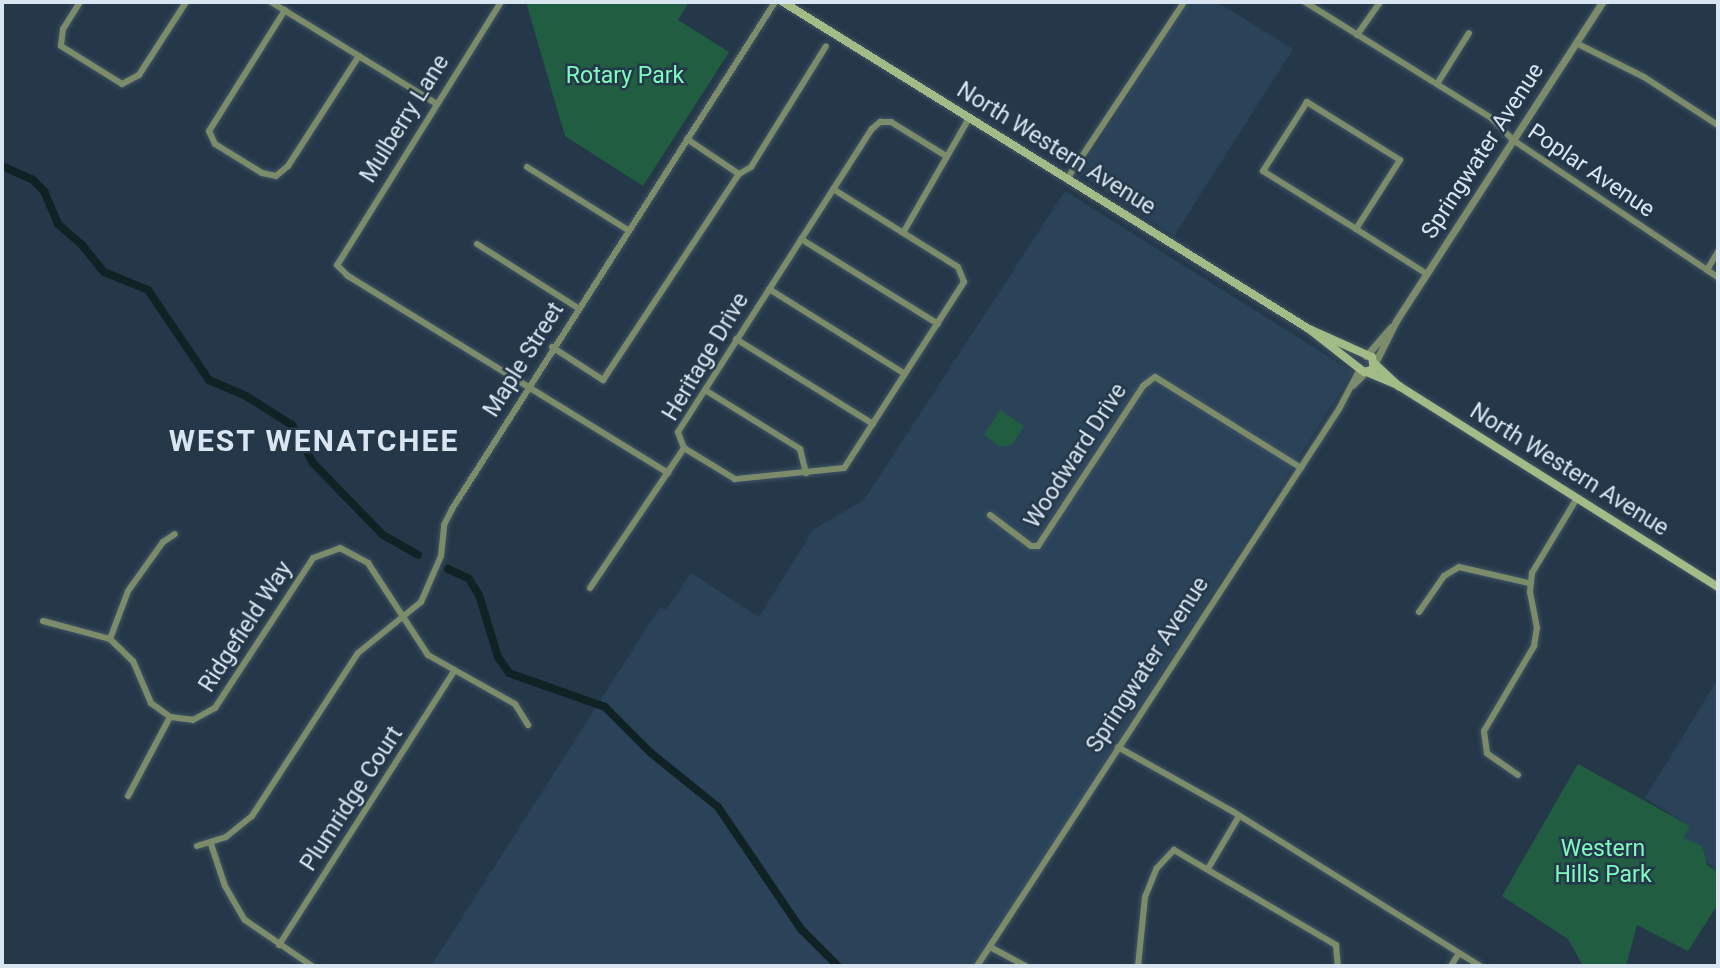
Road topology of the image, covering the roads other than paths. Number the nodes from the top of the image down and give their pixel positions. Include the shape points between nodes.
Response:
1 (80, 2) edge
2 (186, 2) edge
3 (271, 2) edge
4 (501, 2) edge
5 (775, 2) edge
6 (783, 2) edge
7 (1184, 2) edge
8 (1305, 2) edge
9 (1380, 2) edge
10 (1602, 2) edge
11 (285, 10) junction
12 (1469, 33) dead end
13 (1357, 35) junction
14 (1576, 43) junction
15 (826, 46) dead end
16 (359, 56) junction
17 (1437, 84) junction
18 (435, 103) junction
19 (969, 118) junction
20 (1718, 125) edge
21 (687, 139) junction
22 (1513, 140) junction
23 (946, 156) junction
24 (527, 167) dead end
25 (739, 174) junction
26 (1067, 179) junction
27 (833, 189) junction
28 (1356, 229) junction
29 (628, 230) junction
30 (903, 233) junction
31 (801, 239) junction
32 (477, 244) dead end
33 (1718, 252) edge
34 (1707, 270) junction
35 (1427, 274) junction
36 (1718, 277) edge
37 (769, 289) junction
38 (578, 307) junction
39 (1396, 321) junction
40 (938, 324) junction
41 (1309, 329) junction
42 (736, 339) junction
43 (552, 347) junction
44 (1365, 356) junction
45 (1375, 363) junction
46 (1363, 370) junction
47 (905, 374) junction
48 (528, 386) junction
49 (1399, 386) junction
50 (705, 390) junction
51 (873, 424) junction
52 (684, 448) junction
53 (1301, 468) junction
54 (668, 473) junction
55 (806, 473) junction
56 (1577, 498) junction
57 (990, 515) dead end
58 (175, 534) dead end
59 (1529, 583) junction
60 (1718, 587) edge
61 (590, 588) dead end
62 (1419, 612) dead end
63 (402, 618) junction
64 (43, 621) dead end
65 (110, 639) junction
66 (454, 671) junction
67 (170, 717) junction
68 (527, 725) dead end
69 (1118, 747) junction
70 (1518, 775) dead end
71 (128, 796) dead end
72 (1239, 816) junction
73 (211, 844) junction
74 (197, 846) dead end
75 (1209, 867) junction
76 (279, 945) junction
77 (990, 947) junction
78 (1459, 953) junction
79 (312, 966) edge
80 (977, 966) edge
81 (1025, 966) edge
82 (1138, 966) edge
83 (1338, 966) edge
84 (1451, 966) edge
85 (1480, 966) edge

1 - 2 street via 63,29 61,46 122,84 139,75
3 - 11 street
4 - 18 street, Mulberry Lane
5 - 21 street, Maple Street
6 - 19 main road, North Western Avenue
7 - 26 street
8 - 13 street, Poplar Avenue
9 - 13 street
10 - 14 street, Springwater Avenue
11 - 16 street
11 - 16 street via 209,131 215,144 262,173 276,176 288,166
12 - 17 street
13 - 17 street, Poplar Avenue
14 - 20 street via 1644,77
14 - 22 street, Springwater Avenue
15 - 25 street via 751,167
16 - 18 street
17 - 22 street, Poplar Avenue via 1490,117
18 - 48 street, Mulberry Lane via 337,265
19 - 23 street
19 - 26 main road, North Western Avenue
21 - 25 street
21 - 29 street, Maple Street
22 - 34 street, Poplar Avenue
22 - 35 street, Springwater Avenue
23 - 27 street, Heritage Drive via 891,122 880,122
23 - 30 street via 944,169
24 - 29 street
25 - 43 street via 603,380
26 - 41 main road, North Western Avenue
27 - 30 street
27 - 31 street, Heritage Drive
28 - 28 street via 1264,171 1307,102 1399,160
28 - 35 street
29 - 38 street, Maple Street
30 - 40 street, Heritage Drive via 965,275
31 - 37 street, Heritage Drive
31 - 40 street
32 - 38 street
33 - 34 street
34 - 36 street, Poplar Avenue
35 - 39 street, Springwater Avenue
37 - 42 street, Heritage Drive
37 - 47 street
38 - 43 street, Maple Street
39 - 44 street, Springwater Avenue
39 - 45 street, Springwater Avenue
40 - 47 street, Heritage Drive
41 - 44 main road, North Western Avenue
41 - 46 main road, North Western Avenue
42 - 50 street, Heritage Drive
42 - 51 street
43 - 48 street, Maple Street
44 - 45 main road, North Western Avenue
44 - 46 main road
45 - 46 main road
45 - 49 main road, North Western Avenue
46 - 49 main road, North Western Avenue
46 - 53 street, Springwater Avenue
47 - 51 street, Heritage Drive
48 - 54 street
48 - 63 street, Maple Street via 444,525 440,557 421,602
49 - 56 main road, North Western Avenue
50 - 52 street, Heritage Drive via 678,432
50 - 55 street via 802,451
51 - 55 street, Heritage Drive via 844,468
52 - 54 street
52 - 55 street, Heritage Drive via 735,479
53 - 57 street, Woodward Drive via 1155,377 1143,386 1038,546 1031,546
53 - 69 street, Springwater Avenue
54 - 61 street
56 - 59 street
56 - 60 main road, North Western Avenue
58 - 65 street via 163,542 128,591
59 - 62 street via 1459,567 1444,576
59 - 70 street via 1537,628 1534,646 1483,739 1494,759
63 - 66 street, Ridgefield Way via 420,647
63 - 67 street, Ridgefield Way via 358,554 327,549 303,569 215,708 194,720
63 - 73 street, Maple Street via 358,653 251,816
64 - 65 street
65 - 67 street via 133,661 146,697
66 - 68 street, Ridgefield Way via 515,704
66 - 76 street, Plumridge Court
67 - 71 street
69 - 72 street
69 - 77 street, Springwater Avenue
72 - 75 street
72 - 78 street
73 - 74 street, Maple Street
73 - 76 street via 240,913
75 - 82 street via 1183,851 1165,854 1145,897
75 - 83 street via 1336,944
76 - 79 street
77 - 80 street, Springwater Avenue
77 - 81 street
78 - 84 street
78 - 85 street

